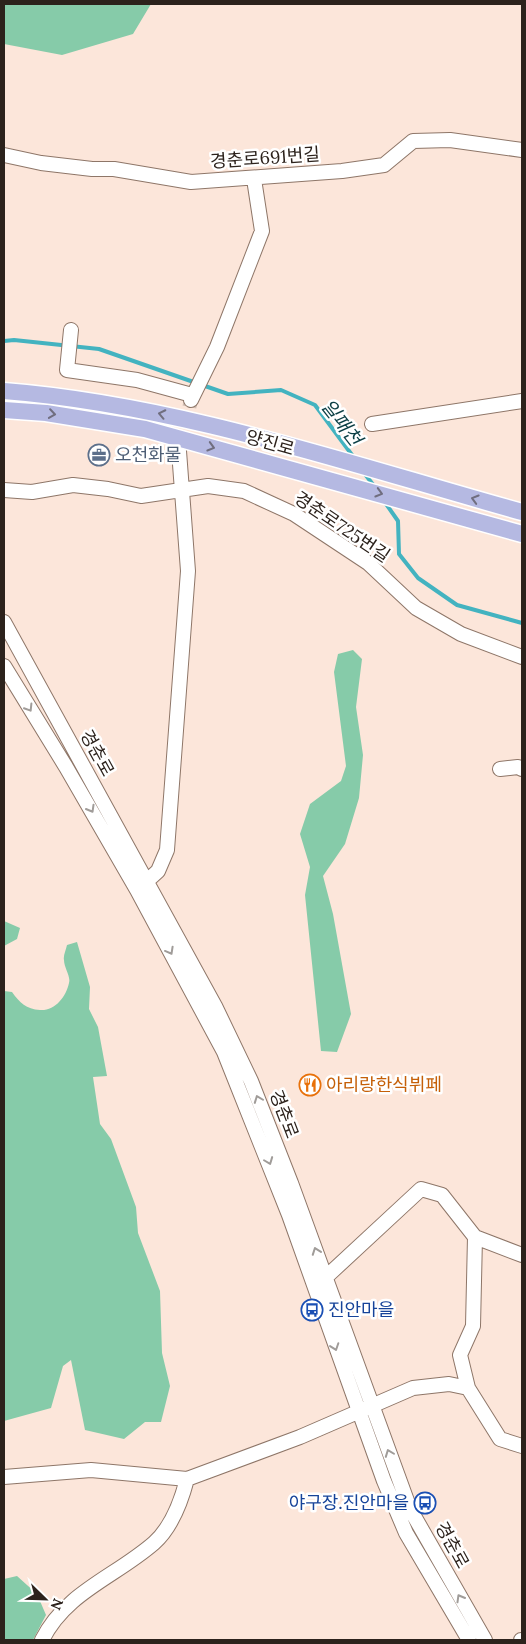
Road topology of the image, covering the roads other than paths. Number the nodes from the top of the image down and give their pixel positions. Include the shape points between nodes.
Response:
1 (522, 150) edge
2 (4, 156) edge
3 (254, 179) junction
4 (71, 334) dead end
5 (4, 391) edge
6 (522, 401) edge
7 (4, 410) edge
8 (372, 424) dead end
9 (179, 450) tunnel mouth
10 (4, 490) edge
11 (183, 490) junction
12 (522, 512) edge
13 (522, 534) edge
14 (4, 622) edge
15 (522, 657) edge
16 (24, 660) junction
17 (5, 669) edge
18 (500, 769) dead end
19 (522, 770) edge
20 (147, 882) junction
21 (474, 1238) junction
22 (522, 1255) edge
23 (325, 1278) junction
24 (468, 1388) junction
25 (365, 1407) junction
26 (522, 1446) edge
27 (4, 1477) edge
28 (187, 1479) junction
29 (42, 1640) edge
30 (469, 1640) edge
31 (485, 1640) edge

1 - 3 street, 경춘로691번길 via 450,140 413,141 384,165
2 - 3 street, 경춘로691번길 via 191,182
3 - 4 street via 262,231 216,347 191,398 136,380 67,370
12 -> 5 main road, 양진로 via 169,416 49,395
6 - 8 street
7 -> 13 main road, 양진로 via 46,413 145,429
9 - 11 street
10 - 11 street, 경춘로725번길 via 32,492 73,485 141,496
11 - 15 street, 경춘로725번길 via 208,486 244,491 294,514 368,563 416,608 461,634
11 - 20 street via 188,571 169,835 163,862
14 - 16 street, 경춘로
16 - 17 street
16 - 20 street, 경춘로
17 -> 25 street, 경춘로 via 137,890 224,1052
18 - 19 street via 518,767
23 -> 20 street, 경춘로 via 251,1081 215,1006
21 - 22 street
21 - 23 street via 442,1195 421,1189
21 - 24 street via 473,1326 460,1355
23 - 25 street, 경춘로
24 - 25 street via 449,1384 413,1388
24 - 26 street via 500,1439
25 - 28 street via 300,1436
25 - 30 street, 경춘로 via 384,1481 406,1533
31 -> 25 street, 경춘로 via 410,1509
27 - 28 street via 91,1470
28 - 29 street via 179,1508 155,1542 66,1605

